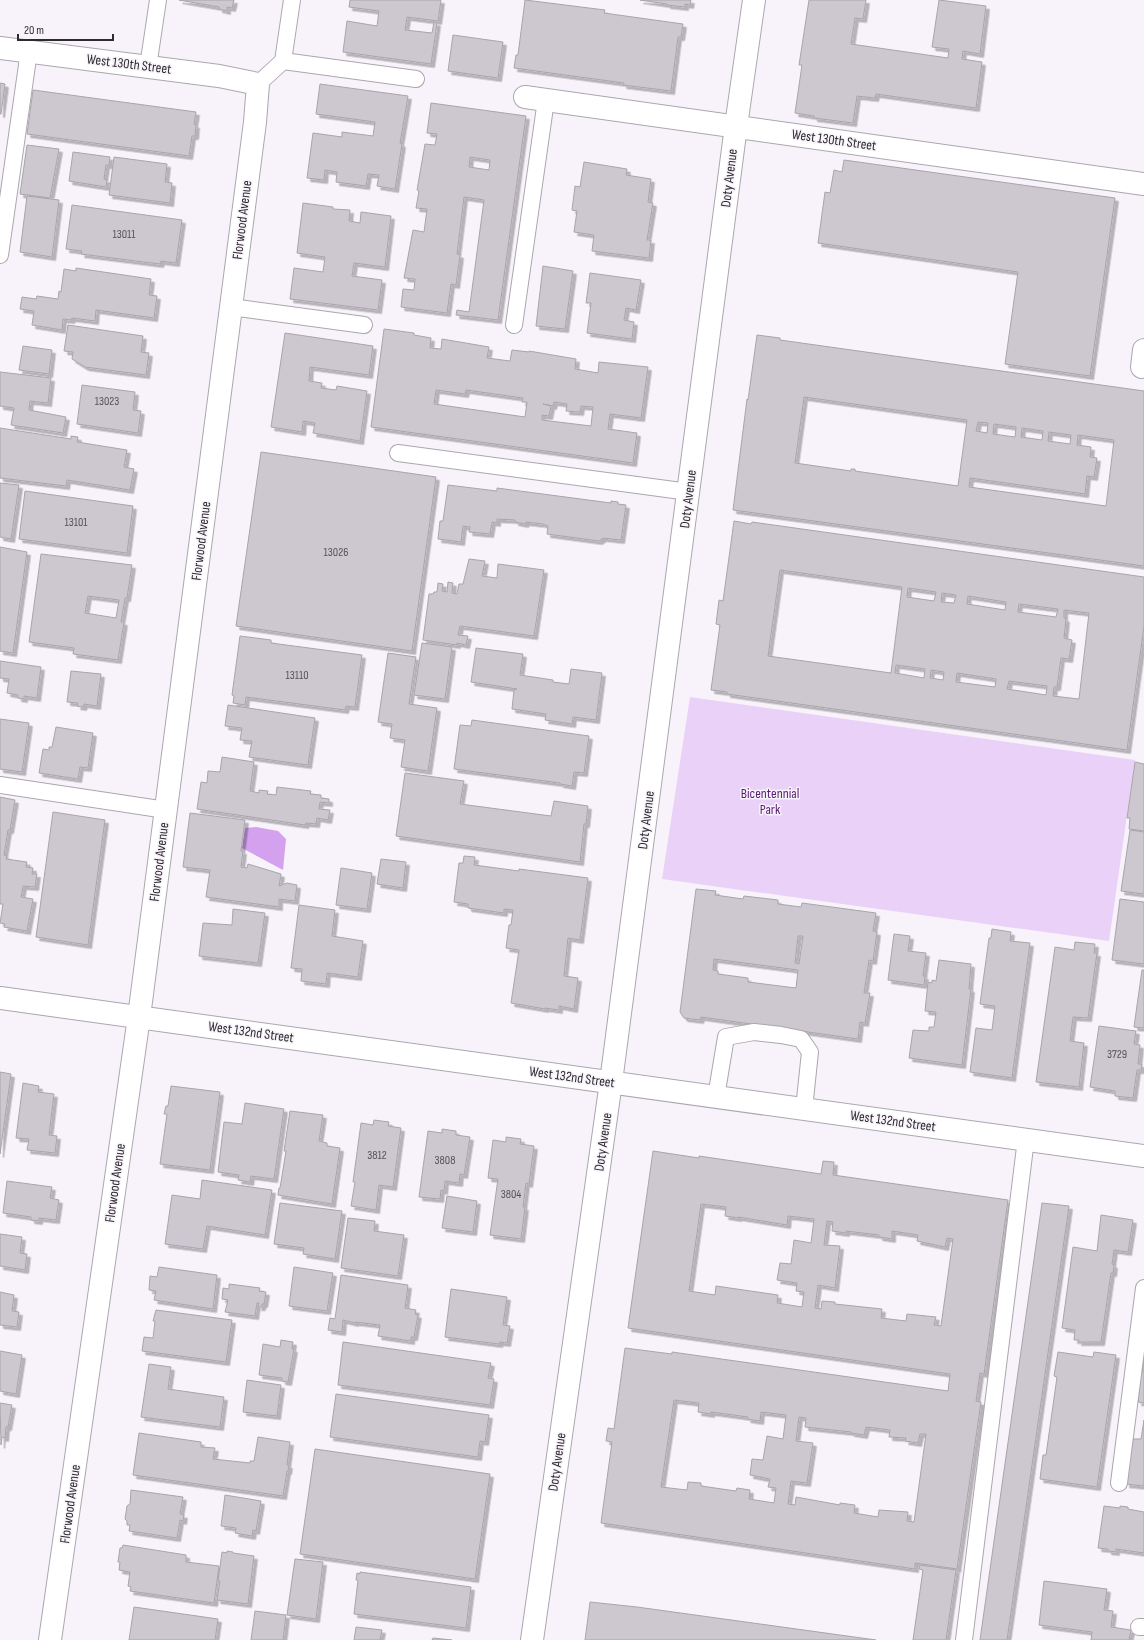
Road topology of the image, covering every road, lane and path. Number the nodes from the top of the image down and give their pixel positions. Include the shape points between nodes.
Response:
1 (158, 0) edge
2 (292, 0) edge
3 (754, 0) edge
4 (0, 48) edge
5 (29, 51) junction
6 (283, 61) junction
7 (148, 66) junction
8 (416, 79) dead end
9 (258, 84) junction
10 (525, 97) dead end
11 (546, 100) junction
12 (736, 126) junction
13 (1144, 184) edge
14 (0, 256) edge
15 (231, 307) junction
16 (364, 325) dead end
17 (514, 325) dead end
18 (398, 453) dead end
19 (688, 492) junction
20 (0, 785) edge
21 (166, 810) junction
22 (0, 998) edge
23 (139, 1017) junction
24 (611, 1082) junction
25 (716, 1097) junction
26 (804, 1109) junction
27 (1026, 1139) junction
28 (1143, 1153) edge
29 (1144, 1288) edge
30 (1118, 1483) dead end
31 (50, 1640) edge
32 (532, 1640) edge
33 (964, 1640) edge

1 - 7 lane
2 - 6 lane
3 - 12 street, Doty Avenue
4 - 5 street, West 130th Street
5 - 7 street, West 130th Street
5 - 14 lane
6 - 8 lane
6 - 9 lane
7 - 9 street, West 130th Street
9 - 15 street, Florwood Avenue
10 - 11 street, West 130th Street
11 - 12 street, West 130th Street
11 - 17 lane
12 - 13 street, West 130th Street
12 - 19 street, Doty Avenue
15 - 16 lane
15 - 21 street, Florwood Avenue
18 - 19 lane
19 - 24 street, Doty Avenue
20 - 21 lane
21 - 23 street, Florwood Avenue
22 - 23 street, West 132nd Street
23 - 24 street, West 132nd Street
23 - 31 street, Florwood Avenue
24 - 25 street, West 132nd Street
24 - 32 street, Doty Avenue
25 - 26 street, West 132nd Street
25 - 26 lane via 726,1037 754,1032 781,1034 801,1039 810,1052
26 - 27 street, West 132nd Street
27 - 28 street, West 132nd Street
27 - 33 lane
29 - 30 lane

